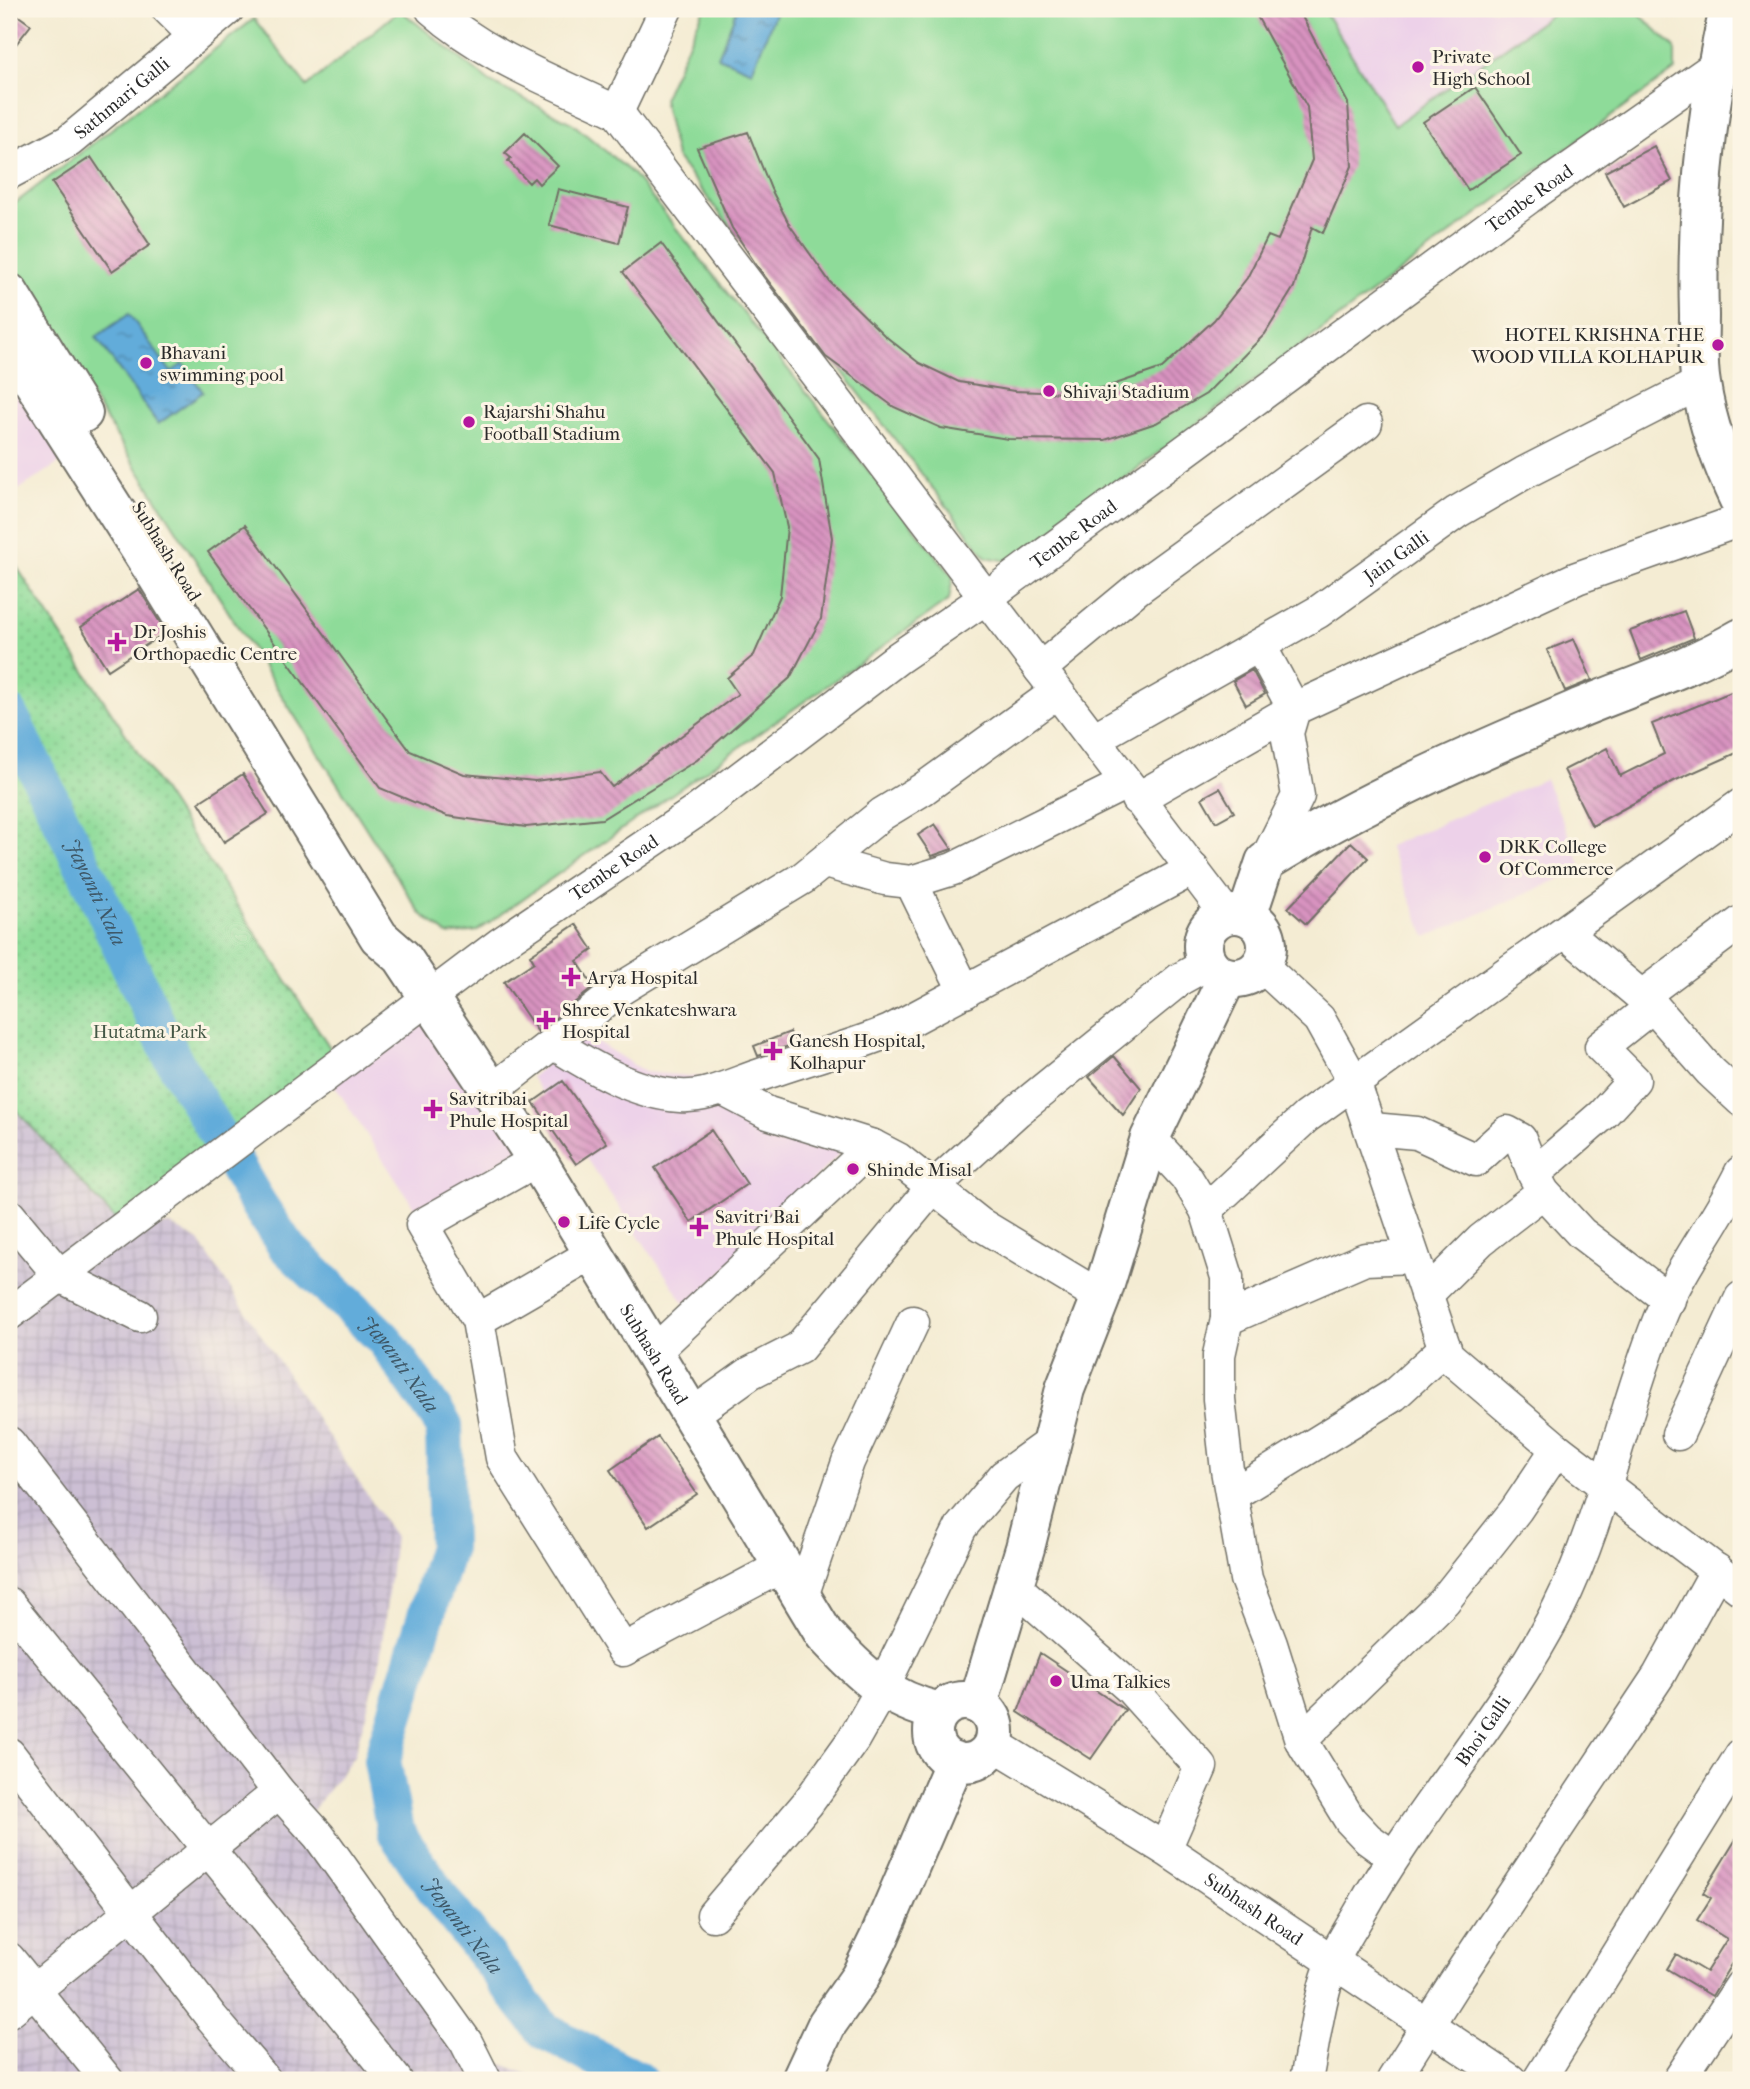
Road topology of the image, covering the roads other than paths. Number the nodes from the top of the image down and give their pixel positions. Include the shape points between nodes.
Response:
1 (168, 9) edge
2 (228, 9) edge
3 (432, 9) edge
4 (666, 9) edge
5 (1732, 19) edge
6 (195, 36) junction
7 (1716, 66) junction
8 (617, 112) junction
9 (9, 173) edge
10 (9, 293) edge
11 (9, 344) edge
12 (1700, 383) junction
13 (1366, 423) dead end
14 (1741, 504) edge
15 (1741, 520) edge
16 (988, 597) junction
17 (1741, 638) edge
18 (1260, 646) junction
19 (1048, 681) junction
20 (1294, 709) junction
21 (1095, 738) junction
22 (1131, 791) junction
23 (1741, 805) edge
24 (825, 862) junction
25 (1265, 862) junction
26 (1193, 869) junction
27 (911, 882) junction
28 (1237, 915) junction
29 (1741, 922) edge
30 (1566, 933) junction
31 (402, 957) junction
32 (1232, 969) junction
33 (965, 992) junction
34 (429, 1000) junction
35 (1648, 1001) junction
36 (553, 1043) junction
37 (1354, 1082) junction
38 (722, 1089) junction
39 (489, 1093) junction
40 (1741, 1100) edge
41 (1372, 1129) junction
42 (1150, 1138) junction
43 (873, 1146) junction
44 (537, 1160) junction
45 (1741, 1171) edge
46 (1539, 1183) junction
47 (932, 1188) junction
48 (1206, 1210) junction
49 (9, 1215) edge
50 (592, 1254) junction
51 (1413, 1257) junction
52 (60, 1276) junction
53 (1426, 1295) junction
54 (1101, 1297) junction
55 (1741, 1298) edge
56 (1669, 1300) junction
57 (9, 1314) edge
58 (140, 1316) dead end
59 (1227, 1319) junction
60 (478, 1320) junction
61 (913, 1322) dead end
62 (1445, 1348) junction
63 (652, 1354) junction
64 (690, 1416) junction
65 (1678, 1434) dead end
66 (9, 1443) edge
67 (1050, 1443) junction
68 (1557, 1449) junction
69 (20, 1478) edge
70 (1608, 1485) junction
71 (1232, 1495) junction
72 (782, 1566) junction
73 (1729, 1579) edge
74 (1013, 1585) junction
75 (801, 1599) junction
76 (9, 1604) edge
77 (882, 1689) junction
78 (978, 1704) junction
79 (940, 1712) junction
80 (1301, 1740) junction
81 (992, 1743) junction
82 (9, 1754) edge
83 (1741, 1755) edge
84 (955, 1761) junction
85 (279, 1792) junction
86 (209, 1849) junction
87 (1165, 1849) junction
88 (1393, 1857) junction
89 (131, 1912) junction
90 (713, 1915) dead end
91 (9, 1959) edge
92 (1332, 1963) junction
93 (1741, 1986) edge
94 (34, 1991) junction
95 (9, 2011) edge
96 (1426, 2027) junction
97 (107, 2080) edge
98 (265, 2080) edge
99 (396, 2080) edge
100 (485, 2080) edge
101 (801, 2080) edge
102 (1306, 2080) edge
103 (1394, 2080) edge
104 (1510, 2080) edge
105 (1539, 2080) edge
106 (1679, 2080) edge

1 - 6 street
2 - 6 street, Sathmari Galli
3 - 8 street via 459,33 517,66
4 - 8 street
5 - 7 main road
6 - 9 street, Sathmari Galli via 69,141
7 - 12 main road via 1704,146 1700,219
7 - 16 street, Tembe Road via 1528,198
8 - 16 street
10 - 31 main road, Subhash Road via 397,925
11 - 31 main road, Subhash Road via 158,576 379,937
12 - 14 main road via 1717,445
12 - 18 street, Jain Galli via 1468,506 1318,612
13 - 19 street via 1138,588
15 - 20 street via 1577,578
16 - 19 street
16 - 34 street, Tembe Road via 898,658 698,810 500,944
17 - 25 main road via 1391,792
18 - 20 street
18 - 21 street, Jain Galli
19 - 21 street
19 - 24 street via 923,789 882,814
20 - 22 street
20 - 25 street via 1287,733 1298,796
21 - 22 street
22 - 26 street
22 - 27 street via 953,869
23 - 30 street
24 - 27 street
24 - 36 street via 622,988
25 - 28 main road
26 - 28 street
26 - 33 street
27 - 33 street
28 - 32 main road via 1206,930 1202,947
28 - 32 main road via 1255,921 1268,946
29 - 35 street
30 - 35 street
30 - 37 street
31 - 34 main road, Subhash Road
32 - 37 street via 1319,1019
32 - 42 main road
32 - 47 street via 1180,979 1017,1111
33 - 38 street via 844,1050
34 - 39 main road, Subhash Road
34 - 52 street, Tembe Road
35 - 40 street
35 - 46 street via 1601,1047 1634,1080
36 - 38 street via 650,1091 683,1096
36 - 39 street
37 - 41 street
37 - 48 street via 1306,1117
38 - 43 street via 768,1113
39 - 44 main road, Subhash Road
41 - 46 street via 1418,1132 1476,1160 1507,1132 1520,1139
41 - 51 street
42 - 48 street via 1186,1177
42 - 54 main road
43 - 47 street via 898,1159
43 - 63 street
44 - 50 main road, Subhash Road
44 - 60 street via 422,1225
45 - 56 street, Bhoi Galli
46 - 53 street
46 - 56 street via 1581,1233
47 - 54 street via 1014,1246
47 - 64 street via 799,1348 750,1373
48 - 59 street via 1227,1277
49 - 52 street
50 - 60 street
50 - 63 main road, Subhash Road
51 - 53 street
51 - 59 street via 1365,1259
52 - 57 street, Tembe Road
52 - 58 street
53 - 62 street
54 - 67 main road via 1065,1388
55 - 65 street
56 - 70 street, Bhoi Galli via 1633,1393
59 - 71 street via 1219,1355 1219,1399
60 - 72 street via 502,1458 623,1650
61 - 75 street via 848,1462
62 - 68 street via 1447,1355
62 - 71 street via 1394,1395
63 - 64 main road, Subhash Road
64 - 72 main road, Subhash Road
66 - 69 street
67 - 74 main road
67 - 77 street via 1004,1476 961,1527
68 - 70 street
68 - 80 street via 1444,1601
69 - 85 street
70 - 73 street
70 - 88 street, Bhoi Galli via 1558,1608 1495,1716
71 - 80 street via 1246,1579 1272,1644
72 - 75 main road, Subhash Road
73 - 96 street via 1659,1675
74 - 78 main road
74 - 87 street via 1130,1688 1201,1767
75 - 77 main road, Subhash Road via 824,1634
76 - 86 street
77 - 79 main road, Subhash Road via 913,1706
77 - 90 street via 853,1740 807,1804
78 - 79 main road via 958,1702
78 - 81 main road via 992,1718
79 - 84 main road via 934,1740 938,1749
80 - 88 street via 1350,1820
81 - 84 main road via 977,1759
81 - 87 street, Subhash Road
82 - 89 street
83 - 105 street
84 - 101 main road via 879,1938 860,1977 827,2024
85 - 86 street
85 - 100 street via 319,1836 403,1953 466,2042
86 - 89 street
86 - 99 street
87 - 92 street, Subhash Road
88 - 92 street, Bhoi Galli
89 - 94 street
89 - 98 street
91 - 94 street
92 - 96 street, Subhash Road
92 - 102 street, Bhoi Galli
93 - 106 street
94 - 95 street
94 - 97 street
96 - 103 street
96 - 104 street, Subhash Road

